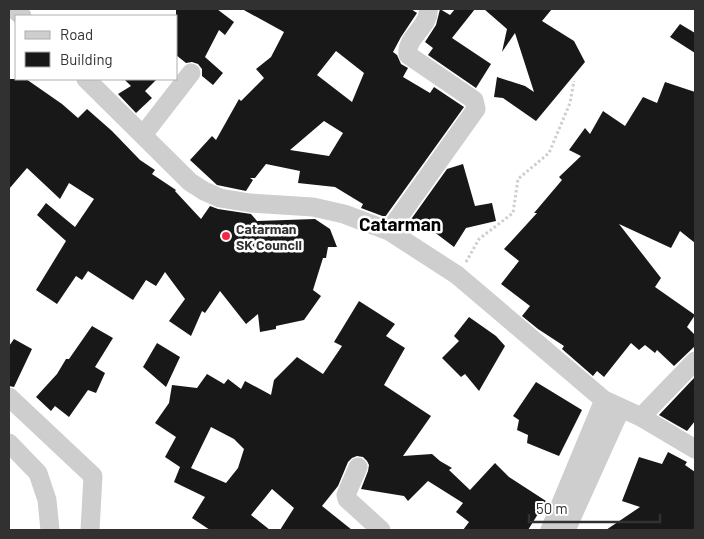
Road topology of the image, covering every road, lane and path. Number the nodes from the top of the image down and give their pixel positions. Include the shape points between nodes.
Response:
1 (428, 9) edge
2 (191, 73) dead end
3 (87, 80) edge
4 (574, 81) dead end
5 (143, 135) junction
6 (389, 231) junction
7 (457, 275) junction
8 (695, 361) edge
9 (9, 397) edge
10 (612, 404) junction
11 (641, 417) junction
12 (9, 443) edge
13 (695, 449) edge
14 (358, 467) dead end
15 (50, 530) edge
16 (90, 530) edge
17 (381, 530) edge
18 (550, 530) edge
19 (566, 530) edge

1 - 6 street via 428,16 408,46 408,55 474,100 476,109
2 - 5 street
3 - 5 street
4 - 7 path via 570,103 548,153 518,179 513,213 479,239
5 - 6 street via 190,182 220,198 313,207 344,214
6 - 7 street
7 - 10 street
8 - 11 street
9 - 16 street via 93,476
10 - 11 street
10 - 18 street
10 - 19 street
11 - 13 street
12 - 15 street via 38,473 47,500
14 - 17 street via 347,499

